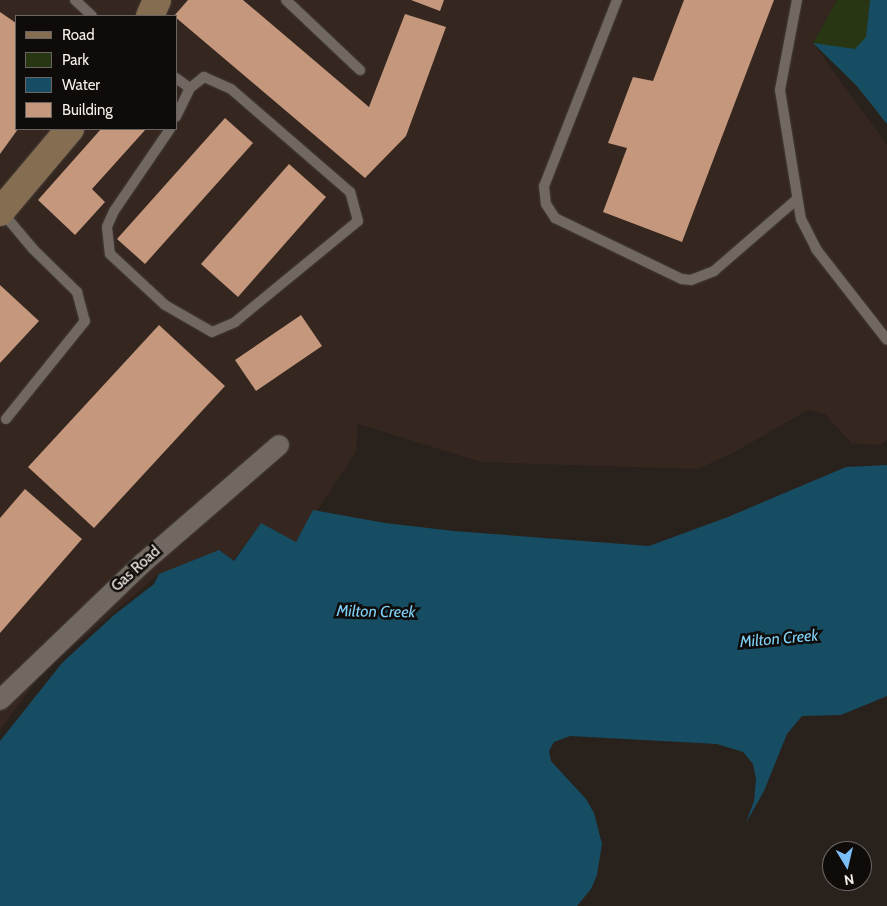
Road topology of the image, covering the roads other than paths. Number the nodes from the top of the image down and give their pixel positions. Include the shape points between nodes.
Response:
1 (76, 0) edge
2 (157, 0) edge
3 (286, 0) edge
4 (617, 0) edge
5 (796, 0) edge
6 (91, 15) edge
7 (150, 15) edge
8 (360, 70) dead end
9 (178, 79) edge
10 (190, 88) junction
11 (178, 113) edge
12 (69, 130) edge
13 (169, 130) edge
14 (797, 200) junction
15 (0, 212) edge
16 (887, 340) edge
17 (6, 419) dead end
18 (279, 445) dead end
19 (0, 700) edge

1 - 6 lane
2 - 7 main road
3 - 8 lane
4 - 14 lane via 544,186 546,204 555,218 682,279 691,280 714,270
5 - 14 lane via 780,90
9 - 10 lane
10 - 11 lane
10 - 13 lane via 204,77 231,89 350,192 358,220 235,322 212,332 165,305 110,254 107,227 114,210
12 - 15 main road
14 - 16 lane via 804,227 816,249
15 - 17 lane via 77,292 85,321
18 - 19 street, Gas Road via 143,562

